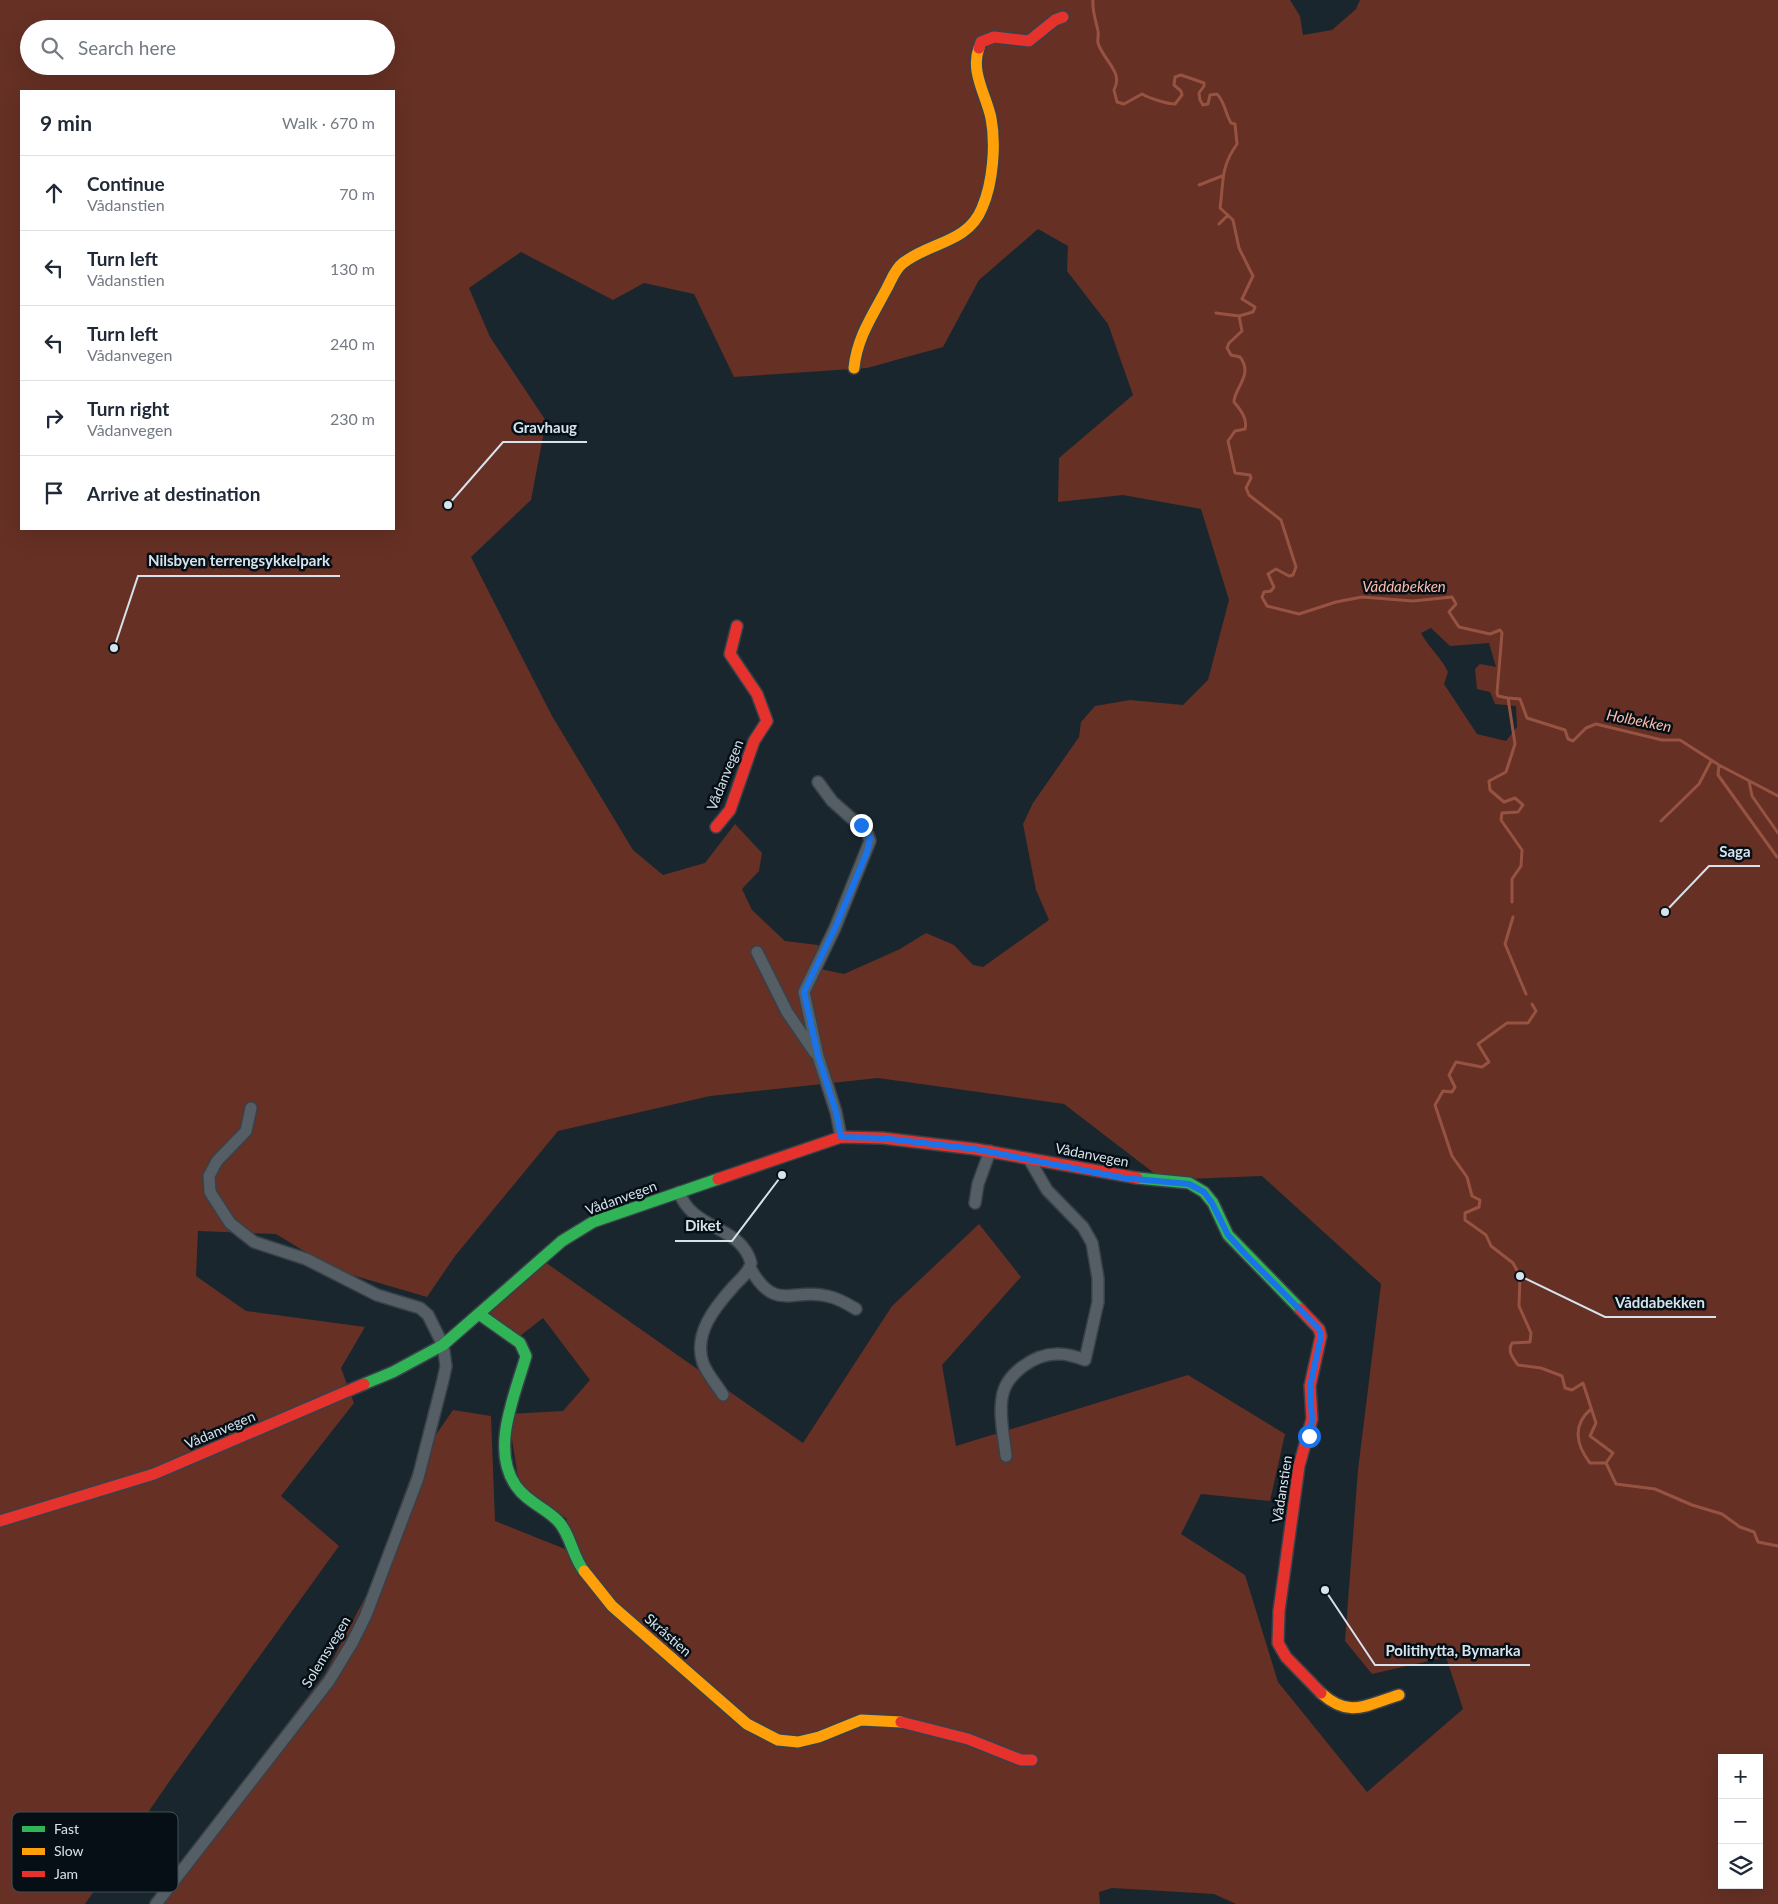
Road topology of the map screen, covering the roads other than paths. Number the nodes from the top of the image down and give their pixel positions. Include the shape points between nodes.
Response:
1 (1063, 17) dead end
2 (854, 368) dead end
3 (737, 626) dead end
4 (818, 782) dead end
5 (716, 827) dead end
6 (757, 952) dead end
7 (818, 1056) junction
8 (251, 1108) dead end
9 (841, 1137) junction
10 (990, 1151) junction
11 (1029, 1159) junction
12 (1189, 1184) joint
13 (679, 1192) junction
14 (975, 1203) dead end
15 (750, 1268) junction
16 (856, 1309) dead end
17 (479, 1314) junction
18 (444, 1345) junction
19 (723, 1396) dead end
20 (1006, 1456) dead end
21 (0, 1521) edge
22 (1399, 1695) dead end
23 (1032, 1760) dead end
24 (178, 1876) edge
25 (165, 1892) edge
26 (156, 1904) edge

1 - 2 street via 1029,41 994,36 982,42 978,51 979,71 991,125 989,178 983,209 958,237 908,259 896,270 863,328
3 - 5 street, Vådanvegen via 730,654 752,684 767,721 754,741 731,807
4 - 7 street via 832,801 867,832 870,844 835,928 805,987 804,997
6 - 7 street via 786,1012
7 - 9 street
8 - 18 street via 246,1131 217,1161 208,1176 210,1192 230,1223 254,1242 306,1259 377,1295 420,1308 428,1315
9 - 10 street, Vådanvegen via 882,1138
9 - 13 street, Vådanvegen
10 - 11 street, Vådanvegen
10 - 14 street
11 - 12 street, Vådanvegen via 1124,1178
11 - 20 street via 1046,1190 1088,1235 1095,1254 1098,1302 1085,1360 1059,1354 1043,1357 1016,1371 1007,1384 1001,1409
12 - 22 street, Vådanstien via 1204,1192 1228,1235 1315,1323 1321,1336 1310,1386 1312,1420 1299,1466 1279,1611 1277,1634 1282,1651 1306,1679 1342,1708 1355,1708
13 - 15 street via 693,1214 739,1242 750,1258
13 - 17 street, Vådanvegen via 577,1231
15 - 16 street via 775,1294 786,1297 827,1296
15 - 19 street via 719,1304 703,1331 704,1364
17 - 18 street, Vådanvegen
17 - 23 street, Skråstien via 520,1343 526,1356 505,1442 506,1460 515,1485 563,1528 577,1562 612,1606 747,1724 770,1738 801,1742 858,1721 870,1718 888,1720 934,1730 1021,1760
18 - 21 street, Vådanvegen via 393,1372 154,1474
18 - 24 street, Solemsvegen via 446,1366 418,1478 377,1589 352,1643 329,1681
25 - 26 street, Solemsvegen

